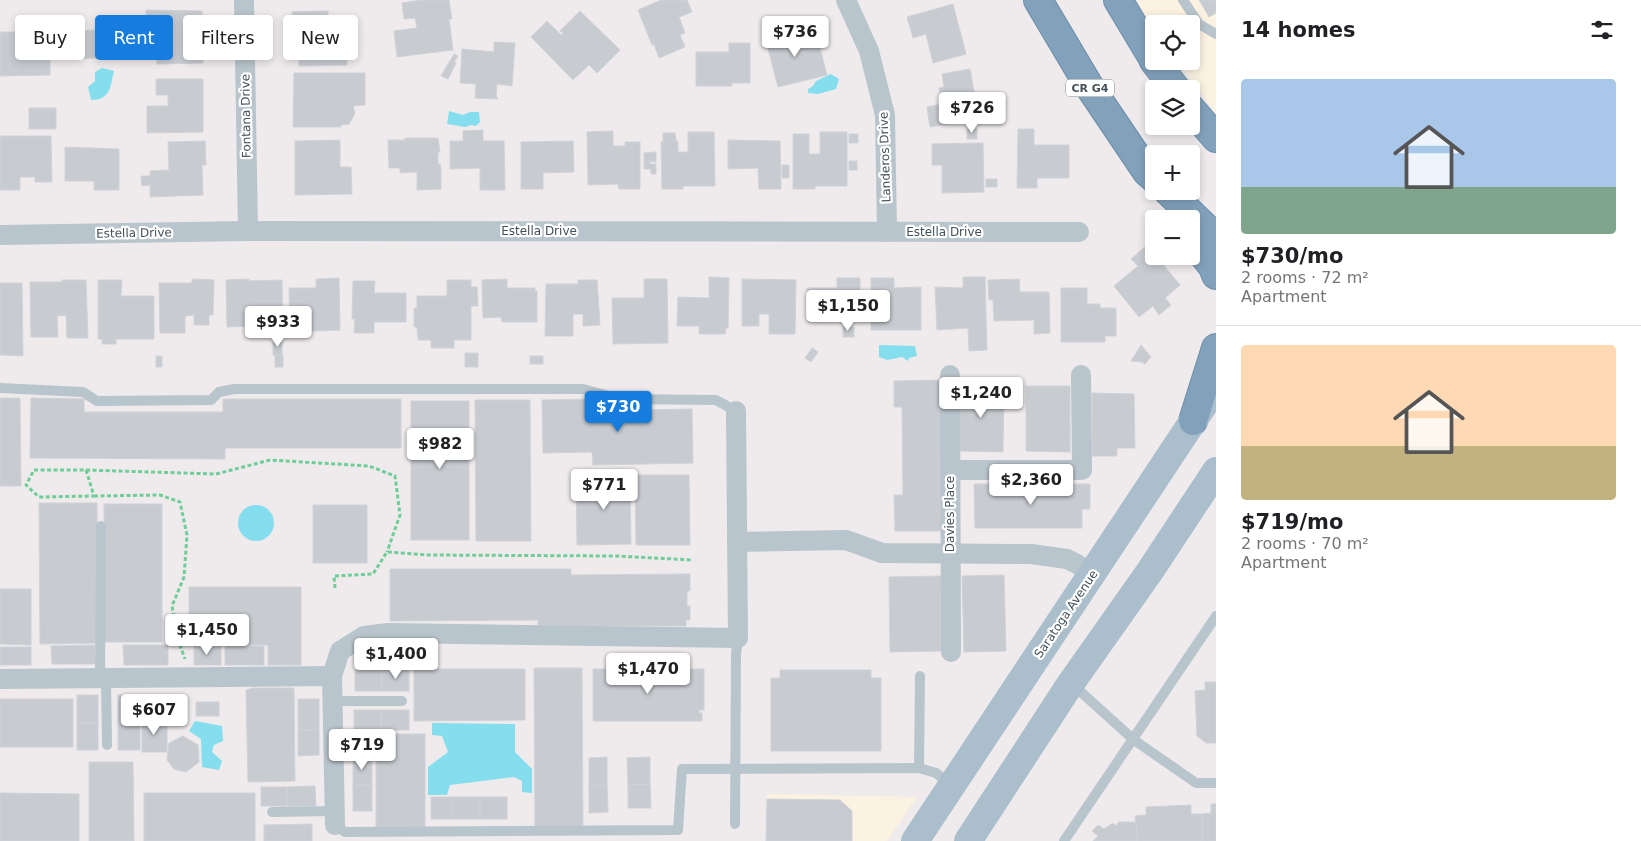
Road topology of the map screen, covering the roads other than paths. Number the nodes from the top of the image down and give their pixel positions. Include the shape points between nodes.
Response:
1 (244, 0) edge
2 (846, 0) edge
3 (1038, 0) edge
4 (1118, 0) edge
5 (1183, 0) edge
6 (1216, 34) edge
7 (1145, 46) edge
8 (1161, 70) edge
9 (1169, 80) edge
10 (1145, 168) edge
11 (1177, 200) edge
12 (248, 231) junction
13 (888, 232) junction
14 (1079, 232) dead end
15 (0, 235) edge
16 (1216, 238) edge
17 (1200, 251) edge
18 (1216, 275) edge
19 (1216, 348) edge
20 (950, 375) dead end
21 (1081, 375) dead end
22 (1216, 386) edge
23 (0, 388) edge
24 (736, 412) joint
25 (1193, 421) junction
26 (951, 470) junction
27 (1216, 471) edge
28 (101, 526) dead end
29 (738, 542) junction
30 (950, 555) junction
31 (1092, 574) junction
32 (1216, 616) edge
33 (738, 638) junction
34 (951, 652) dead end
35 (332, 676) junction
36 (920, 676) dead end
37 (0, 679) edge
38 (103, 679) junction
39 (1071, 683) junction
40 (332, 701) junction
41 (402, 701) dead end
42 (1134, 740) junction
43 (107, 745) dead end
44 (735, 768) junction
45 (919, 768) junction
46 (1216, 783) edge
47 (952, 786) junction
48 (272, 812) dead end
49 (335, 818) junction
50 (735, 824) dead end
51 (914, 841) edge
52 (968, 841) edge
53 (1064, 841) edge

1 - 12 street, Fontana Drive
2 - 13 street, Landeros Drive via 869,51 885,115
3 - 10 highway, CR G4 via 1089,86
4 - 7 highway
5 - 6 lane via 1199,24
8 - 9 highway
11 - 16 highway
12 - 13 street, Estella Drive
12 - 15 street, Estella Drive
13 - 14 street, Estella Drive
17 - 18 highway
19 - 25 highway
20 - 26 street, Davies Place
21 - 26 street via 1082,470
22 - 25 main road, Saratoga Avenue
23 - 24 lane via 82,392 97,401 211,400 219,392 234,389 583,389 620,399 716,400
24 - 29 street
25 - 31 main road, Saratoga Avenue
26 - 30 street, Davies Place
27 - 39 main road
28 - 38 lane
29 - 30 street via 846,540 882,554
29 - 33 street
30 - 31 street via 1031,554 1067,558
30 - 34 street, Davies Place
31 - 47 main road, Saratoga Avenue
32 - 42 lane
33 - 35 street via 388,633 364,636 340,651
33 - 44 lane
35 - 38 street
35 - 40 street
36 - 45 lane
37 - 38 street
38 - 43 lane
39 - 42 lane
39 - 52 main road
40 - 41 lane
40 - 49 street
42 - 46 lane via 1196,783
42 - 53 lane
44 - 45 lane
44 - 49 lane via 682,769 678,830 345,832
44 - 50 lane
45 - 47 lane via 936,773
47 - 51 main road, Saratoga Avenue
48 - 49 lane

